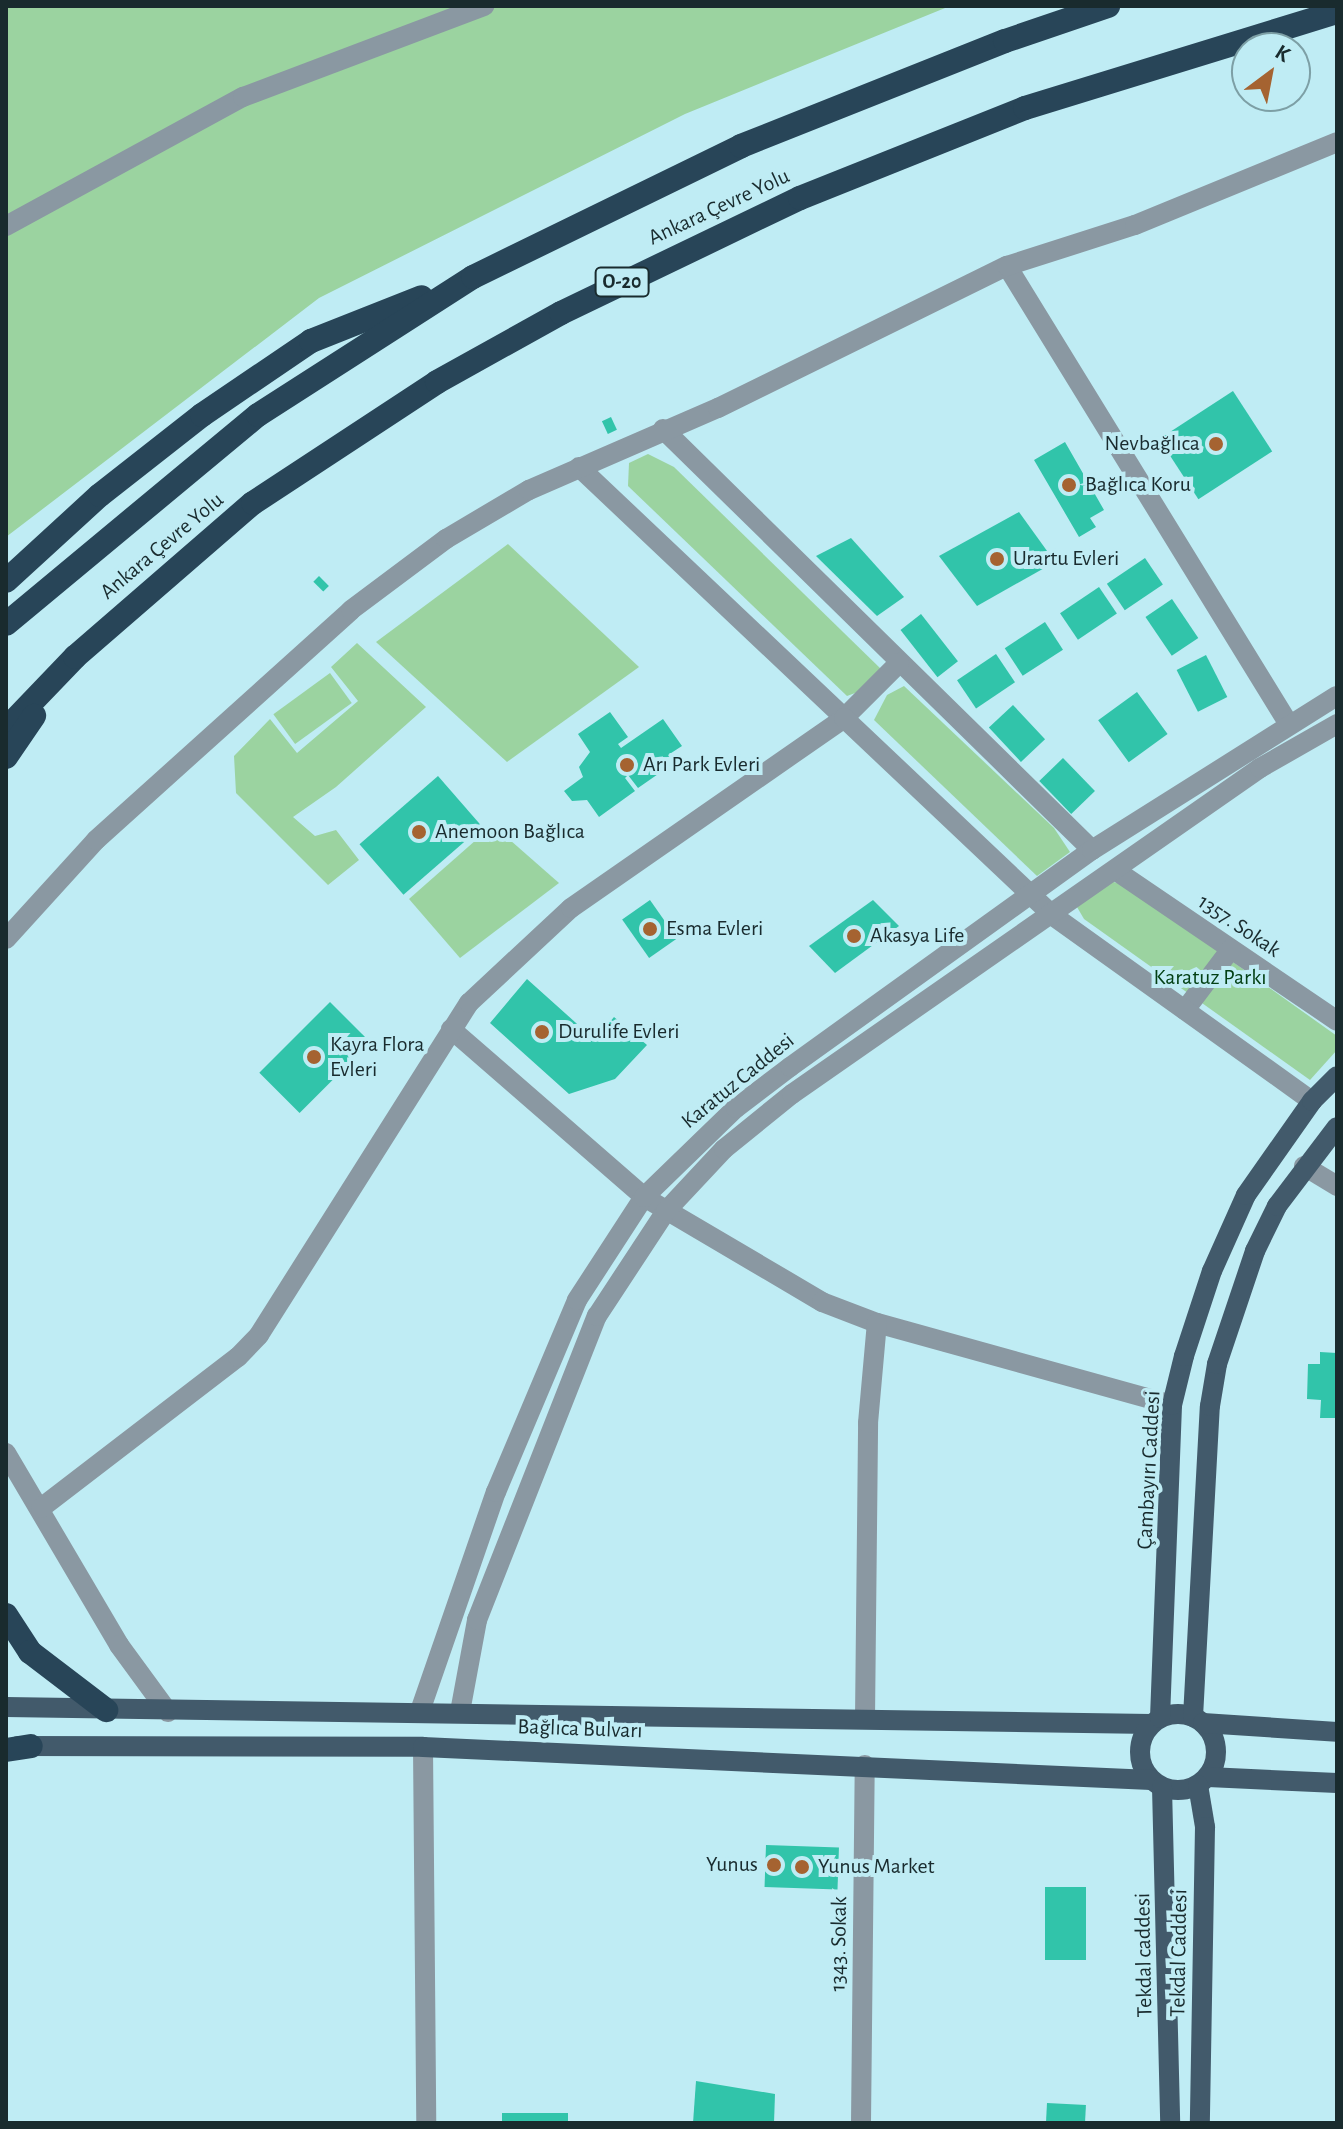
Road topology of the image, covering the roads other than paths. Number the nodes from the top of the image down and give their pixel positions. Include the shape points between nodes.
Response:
1 (484, 6) edge
2 (1108, 6) edge
3 (1337, 12) edge
4 (1337, 142) edge
5 (6, 226) edge
6 (1007, 266) junction
7 (473, 277) junction
8 (663, 429) junction
9 (579, 467) junction
10 (6, 581) edge
11 (6, 624) edge
12 (75, 657) junction
13 (899, 663) junction
14 (1337, 696) edge
15 (844, 718) junction
16 (1288, 723) junction
17 (1337, 724) edge
18 (6, 729) edge
19 (6, 757) edge
20 (1092, 850) junction
21 (1115, 870) junction
22 (1033, 894) junction
23 (1052, 915) junction
24 (6, 939) edge
25 (1231, 949) junction
26 (1185, 1010) junction
27 (1337, 1021) edge
28 (451, 1029) junction
29 (1337, 1076) edge
30 (1312, 1101) junction
31 (1337, 1127) edge
32 (1304, 1166) junction
33 (1337, 1186) edge
34 (644, 1197) junction
35 (666, 1211) junction
36 (877, 1323) junction
37 (1172, 1405) junction
38 (6, 1453) edge
39 (41, 1508) junction
40 (6, 1615) edge
41 (6, 1707) edge
42 (106, 1710) junction
43 (420, 1711) junction
44 (168, 1712) junction
45 (460, 1712) junction
46 (865, 1719) junction
47 (1198, 1720) junction
48 (1156, 1721) junction
49 (1337, 1732) edge
50 (31, 1746) joint
51 (423, 1747) junction
52 (6, 1748) edge
53 (865, 1765) junction
54 (1203, 1781) junction
55 (1156, 1783) junction
56 (1337, 1783) edge
57 (426, 2123) edge
58 (861, 2123) edge
59 (1170, 2123) edge
60 (1200, 2123) edge

1 - 5 street via 243,97
2 - 7 highway, Ankara Çevre Yolu via 1005,41 741,146
3 - 12 highway, Ankara Çevre Yolu / O-20 via 1025,108 800,198 561,313 437,382 265,494
4 - 6 street via 1135,225
6 - 8 street via 718,408
6 - 16 street
7 - 10 highway via 311,341 180,433
7 - 11 highway, Ankara Çevre Yolu via 258,415
8 - 9 street
8 - 13 street
9 - 15 street
9 - 24 street via 446,539 351,610 96,840
12 - 18 highway, Ankara Çevre Yolu / O-20
12 - 19 highway
13 - 15 street
13 - 20 street
14 - 16 street, Karatuz Caddesi
15 - 22 street
15 - 28 street via 571,908 469,1003
16 - 20 street, Karatuz Caddesi
17 - 21 street, Karatuz Caddesi via 1260,768
20 - 22 street, Karatuz Caddesi
21 - 23 street, Karatuz Caddesi
21 - 25 street, 1357. Sokak
22 - 23 street
22 - 34 street, Karatuz Caddesi via 736,1108
23 - 26 street
23 - 35 street, Karatuz Caddesi via 770,1111 724,1149
25 - 26 street
25 - 27 street, 1357. Sokak
26 - 30 street
28 - 34 street
28 - 39 street via 259,1335 238,1357
29 - 30 main road, Çambayırı Caddesi
30 - 37 main road, Çambayırı Caddesi via 1268,1160 1230,1227 1196,1313
31 - 32 main road
32 - 33 street
32 - 47 main road via 1255,1251 1217,1364 1210,1406
34 - 35 street
34 - 43 street, Karatuz Caddesi via 577,1300 496,1492
35 - 36 street via 760,1269
35 - 45 street, Karatuz Caddesi via 597,1316 477,1620
36 - 37 street
36 - 46 street via 868,1423
37 - 48 main road, Çambayırı Caddesi
38 - 39 street
39 - 44 street via 119,1645
40 - 42 highway via 30,1652
41 - 42 main road, Bağlıca Bulvarı
42 - 44 main road, Bağlıca Bulvarı
43 - 44 main road, Bağlıca Bulvarı
43 - 45 main road, Bağlıca Bulvarı
45 - 46 main road, Bağlıca Bulvarı
46 - 48 main road, Bağlıca Bulvarı
47 - 48 main road
47 - 49 main road
47 - 54 main road via 1217,1755
48 - 55 main road via 1140,1758
50 - 51 main road, Bağlıca Bulvarı
50 - 52 highway
51 - 53 main road, Bağlıca Bulvarı
51 - 57 street
53 - 55 main road, Bağlıca Bulvarı
53 - 58 street, 1343. Sokak
54 - 55 main road via 1174,1790
54 - 56 main road
54 - 60 main road, Tekdal Caddesi
55 - 59 main road, Tekdal caddesi

